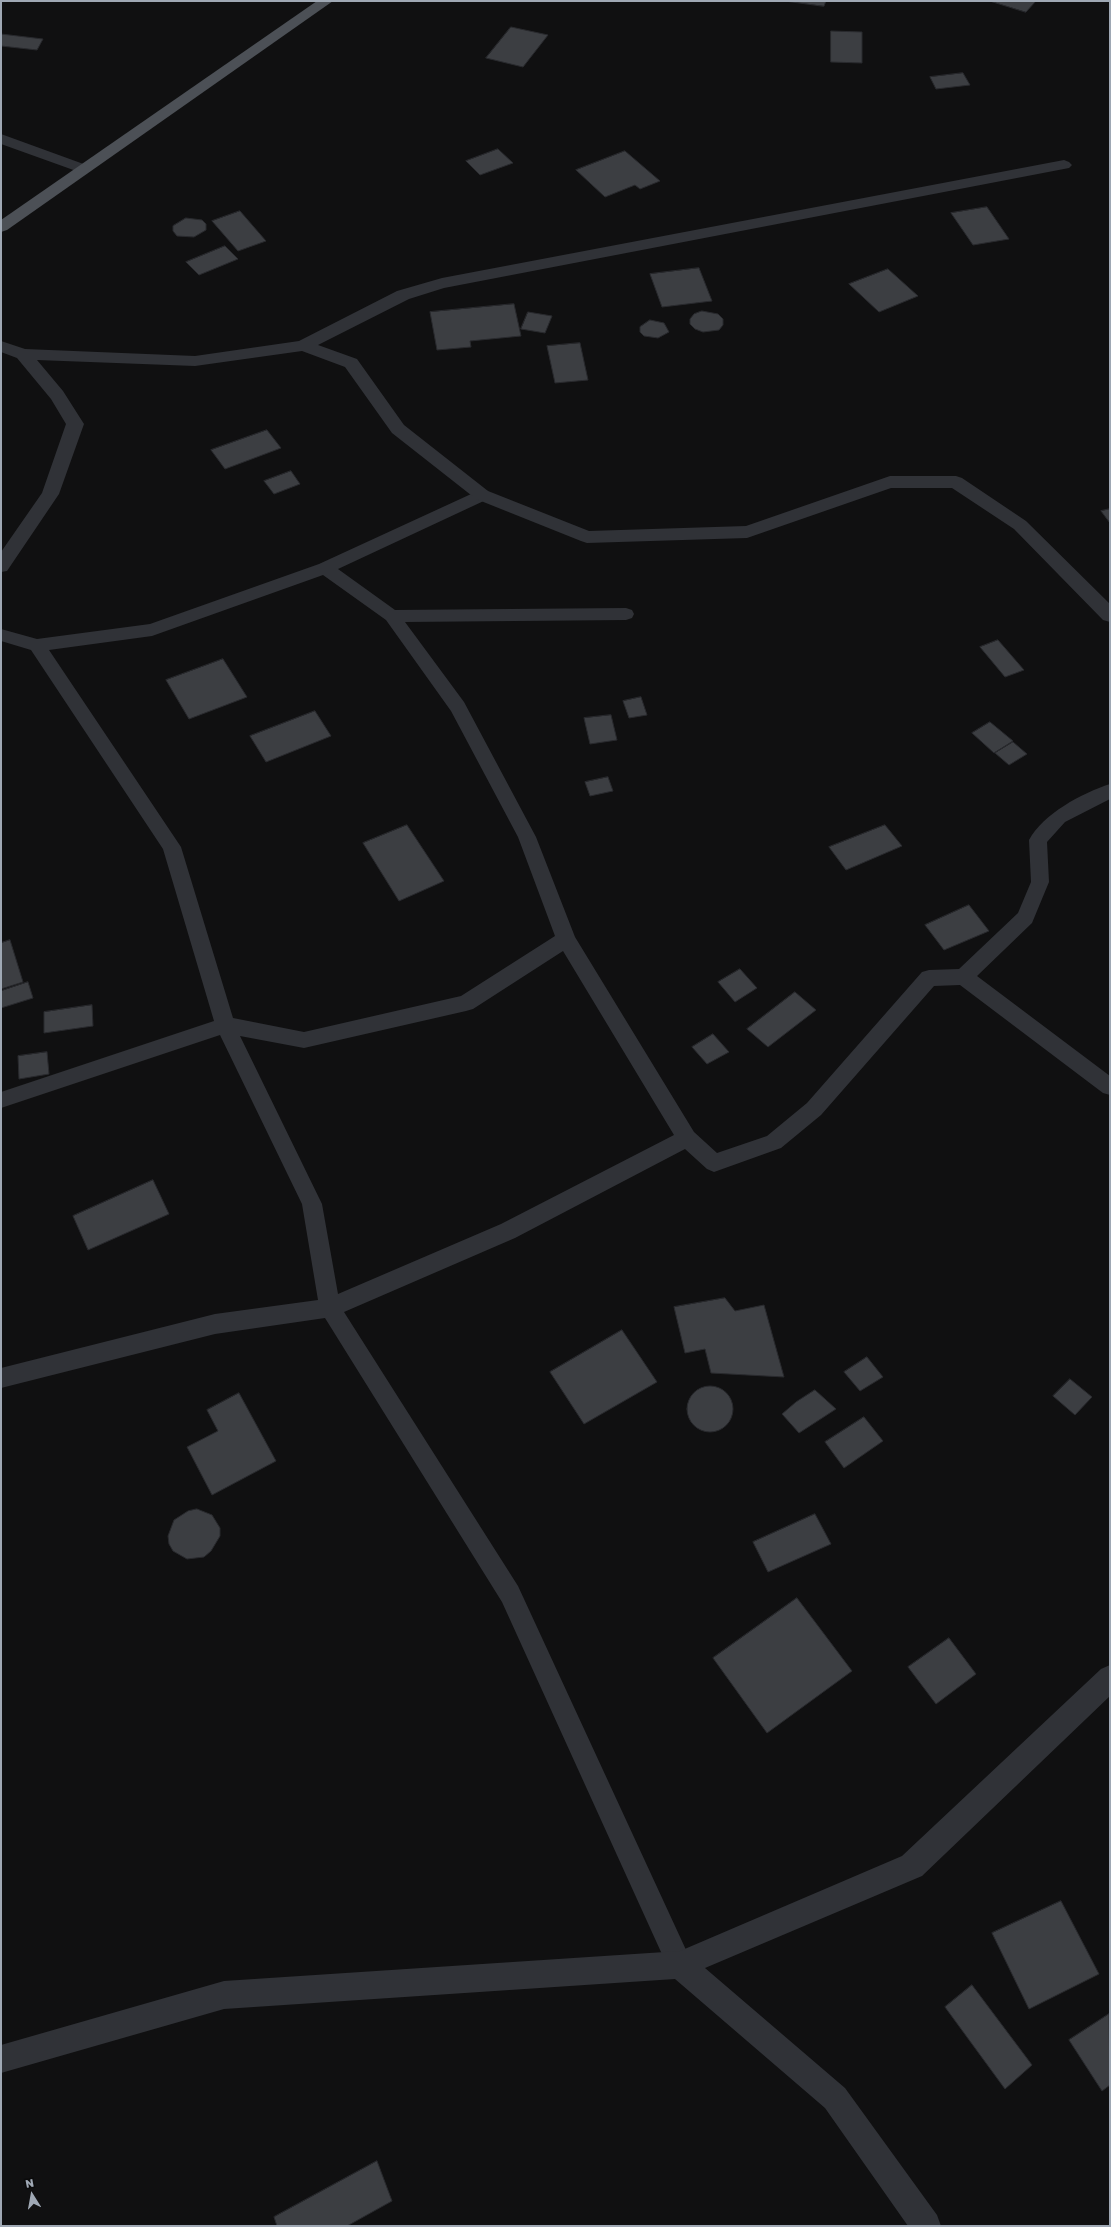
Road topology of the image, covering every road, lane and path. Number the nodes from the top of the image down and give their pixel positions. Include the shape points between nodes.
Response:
1 (326, 1) edge
2 (1, 139) edge
3 (1064, 165) dead end
4 (84, 169) junction
5 (1, 227) edge
6 (1, 346) edge
7 (303, 346) junction
8 (23, 354) junction
9 (482, 495) junction
10 (1, 566) edge
11 (325, 568) junction
12 (626, 614) dead end
13 (1110, 615) edge
14 (392, 616) junction
15 (1, 635) edge
16 (38, 645) junction
17 (1110, 791) edge
18 (566, 939) junction
19 (964, 977) junction
20 (225, 1025) junction
21 (1110, 1087) edge
22 (1, 1100) edge
23 (687, 1138) junction
24 (330, 1308) junction
25 (1, 1378) edge
26 (1110, 1678) edge
27 (680, 1965) junction
28 (1, 2059) edge
29 (926, 2226) edge

1 - 4 main road
2 - 4 street
3 - 7 street via 442,283 403,295
4 - 5 main road
6 - 8 street
7 - 8 street via 195,361
7 - 9 street via 351,363 398,429
8 - 10 street via 57,395 75,424 50,494
9 - 11 lane
9 - 13 street via 587,537 747,532 890,482 956,482 1020,526
11 - 14 lane
11 - 16 lane via 152,630
12 - 14 lane
14 - 18 lane via 458,707 526,837
15 - 16 lane
16 - 20 lane via 172,847
17 - 19 lane via 1058,817 1038,840 1040,882 1025,918
18 - 20 lane via 466,1004 304,1040
18 - 23 lane
19 - 21 lane
19 - 23 lane via 929,978 814,1108 774,1142 714,1163
20 - 22 lane
20 - 24 lane via 312,1204
23 - 24 lane via 508,1231
24 - 25 lane via 215,1324
24 - 27 lane via 510,1594
26 - 27 street via 912,1866
27 - 28 street via 224,1995
27 - 29 street via 835,2098

